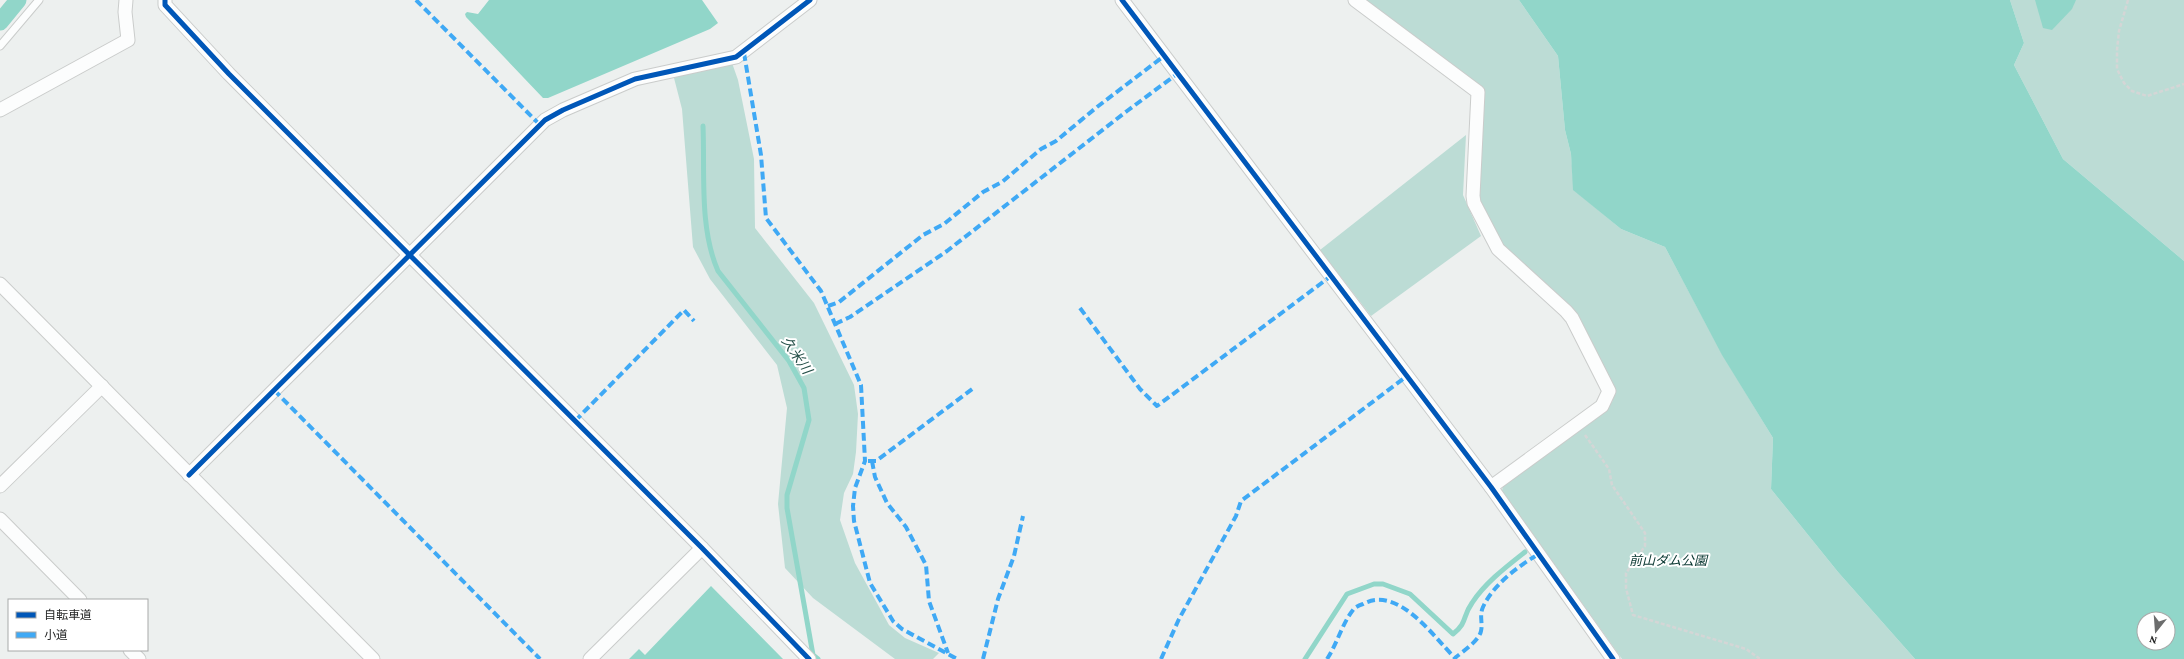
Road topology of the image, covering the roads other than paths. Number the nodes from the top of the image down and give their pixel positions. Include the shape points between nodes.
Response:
1 (39, 0) edge
2 (126, 0) edge
3 (165, 0) edge
4 (810, 0) edge
5 (1122, 0) edge
6 (1355, 0) edge
7 (0, 46) edge
8 (0, 110) edge
9 (410, 256) junction
10 (0, 284) edge
11 (102, 386) junction
12 (189, 475) junction
13 (0, 486) edge
14 (1491, 487) junction
15 (0, 519) edge
16 (702, 548) junction
17 (79, 599) edge
18 (131, 651) edge
19 (139, 659) edge
20 (373, 659) edge
21 (590, 659) edge
22 (808, 659) edge
23 (1613, 659) edge

1 - 7 lane
2 - 8 street via 128,40
3 - 9 street via 165,5 229,74
4 - 9 street via 736,57 635,79 545,120
5 - 14 street
6 - 14 street via 1478,92 1474,203 1498,249 1572,318 1609,391 1602,406
9 - 12 street
9 - 16 street
10 - 11 street
11 - 12 street
11 - 13 street
12 - 20 street
14 - 23 street
15 - 17 street
16 - 21 street
16 - 22 street
18 - 19 street

